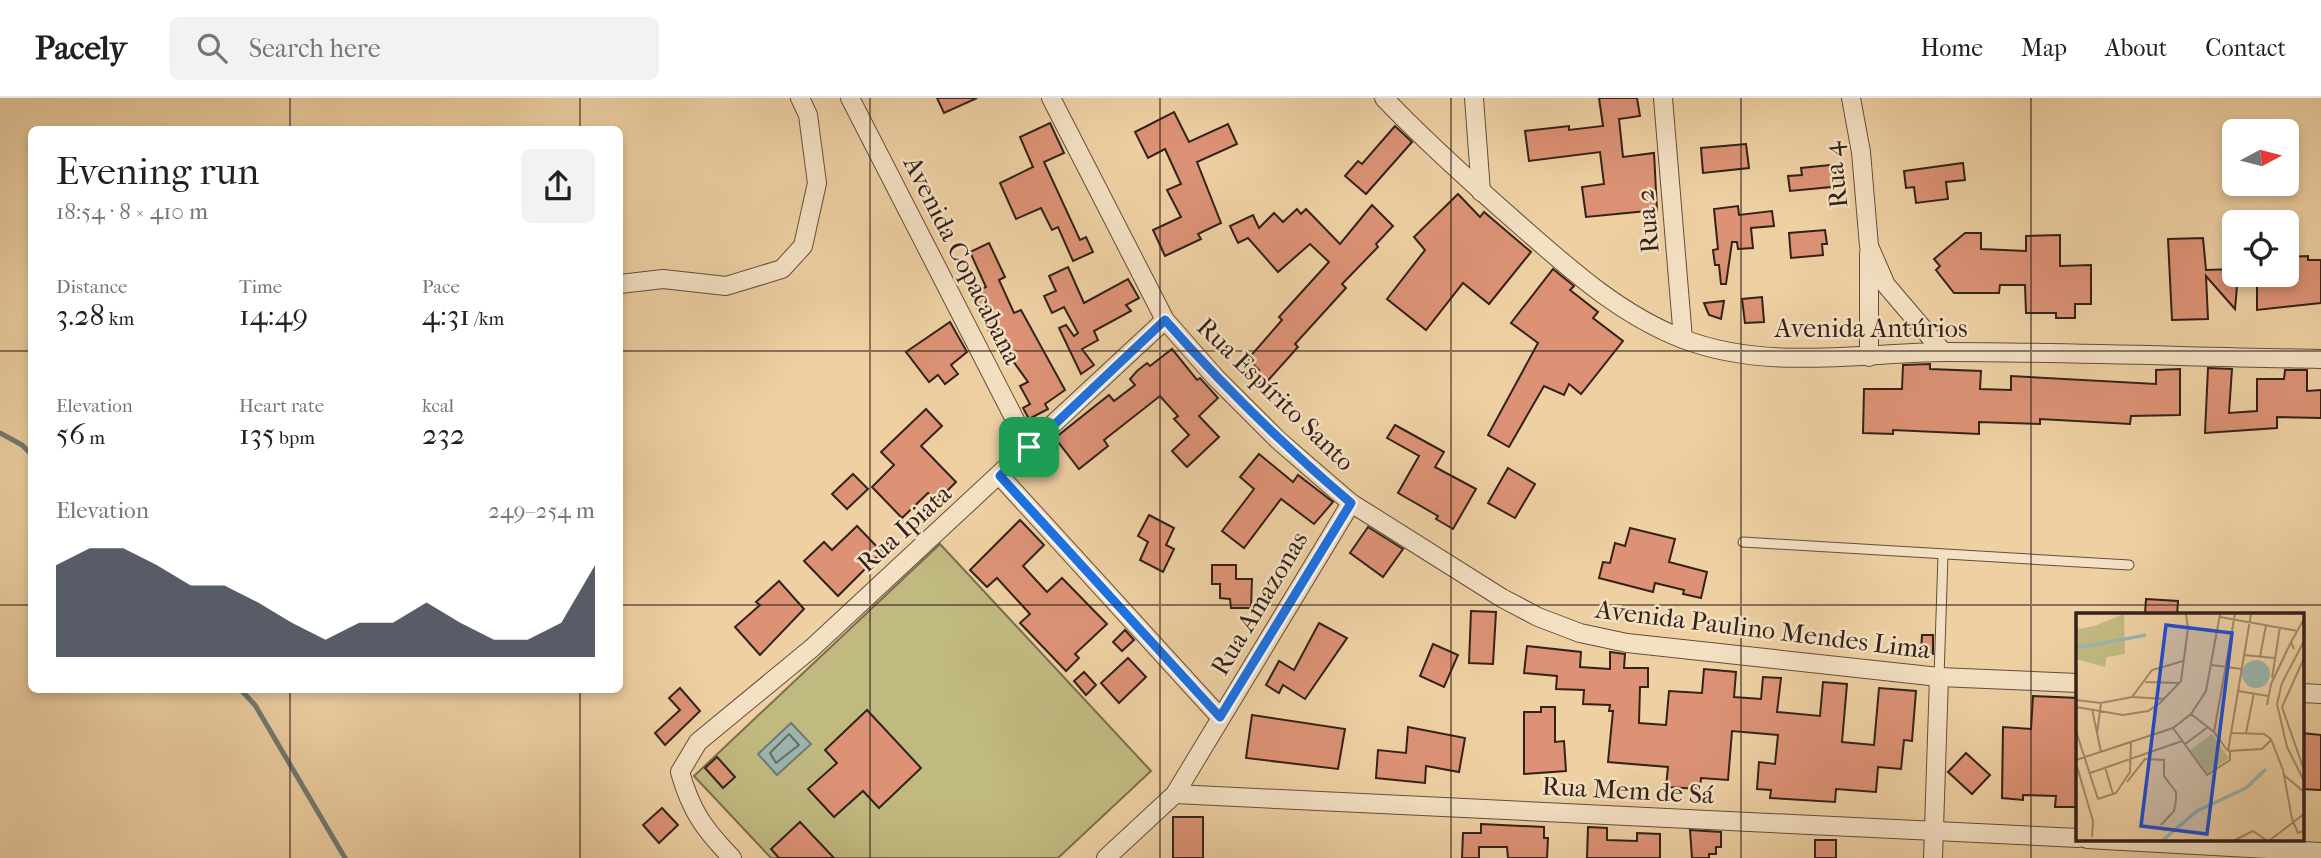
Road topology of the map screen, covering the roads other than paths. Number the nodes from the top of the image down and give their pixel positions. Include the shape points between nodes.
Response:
1 (800, 98) edge
2 (850, 98) edge
3 (1051, 98) edge
4 (1384, 98) edge
5 (1474, 98) edge
6 (1663, 98) edge
7 (1851, 98) edge
8 (1481, 192) junction
9 (1868, 246) junction
10 (623, 284) edge
11 (1165, 320) junction
12 (1683, 339) junction
13 (1943, 352) junction
14 (1869, 357) junction
15 (2321, 359) edge
16 (1029, 447) junction
17 (1000, 476) junction
18 (1351, 503) junction
19 (1743, 542) dead end
20 (1943, 555) junction
21 (2129, 565) dead end
22 (1939, 677) junction
23 (2076, 683) edge
24 (1220, 717) junction
25 (1175, 794) junction
26 (1934, 830) junction
27 (2076, 838) edge
28 (2105, 840) edge
29 (2321, 852) edge
30 (732, 858) edge
31 (1106, 858) edge
32 (1933, 858) edge

1 - 10 street via 808,115 817,183 803,246 782,269 726,286 663,279
2 - 16 street, Avenida Copacabana
3 - 11 street, Rua Espírito Santo
4 - 8 street, Avenida Antúrios
5 - 8 street
6 - 12 street, Rua 2
7 - 9 street, Rua 4 via 1861,152
8 - 12 street, Avenida Antúrios via 1609,300
9 - 13 street, Rua 4 via 1886,285
9 - 14 street, Rua 4
11 - 16 street, Rua Ipiata
11 - 18 street, Rua Espírito Santo via 1278,440
12 - 14 street, Avenida Antúrios via 1709,348 1777,357
13 - 14 street, Avenida Antúrios
13 - 15 street, Avenida Antúrios
16 - 17 street, Rua Ipiata
17 - 24 street
17 - 30 street, Rua Ipiata via 812,648 698,742 680,772 695,813
18 - 22 street, Avenida Paulino Mendes Lima via 1502,598 1580,633 1638,644
18 - 24 street, Rua Amazonas
19 - 20 lane
20 - 21 lane
20 - 22 lane
22 - 23 street, Avenida Paulino Mendes Lima
22 - 26 street
24 - 25 street, Rua Amazonas
25 - 26 street, Rua Mem de Sá
25 - 31 street, Rua Amazonas
26 - 27 street, Rua Mem de Sá
26 - 32 street
28 - 29 street

